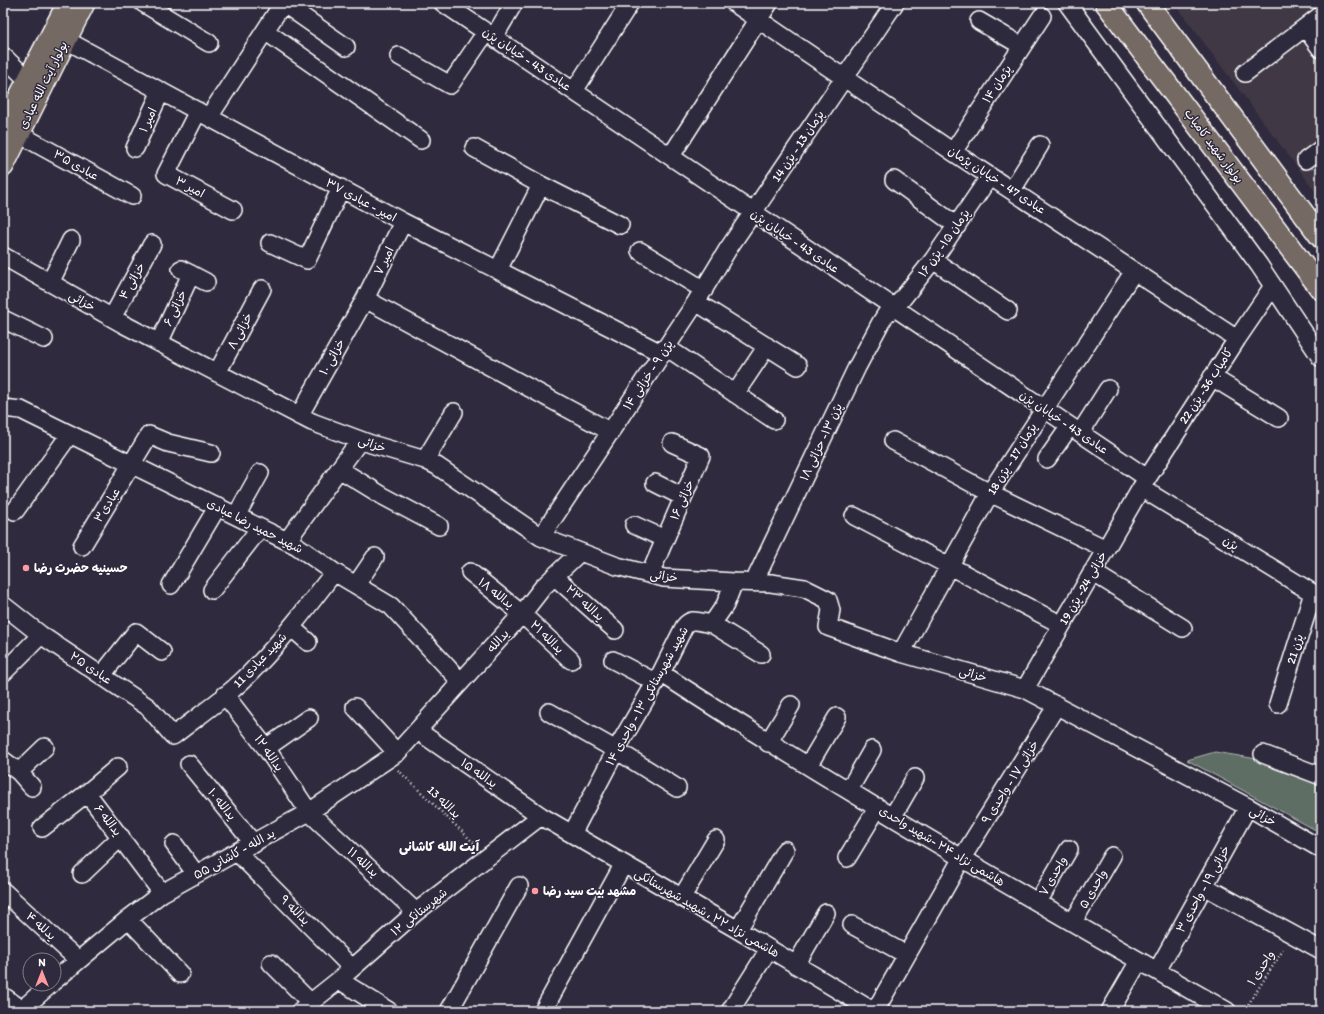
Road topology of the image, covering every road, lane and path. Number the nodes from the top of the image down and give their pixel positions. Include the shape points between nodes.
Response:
1 (68, 3) edge
2 (84, 3) edge
3 (143, 3) edge
4 (283, 3) edge
5 (443, 3) edge
6 (514, 3) edge
7 (630, 3) edge
8 (734, 3) edge
9 (769, 3) edge
10 (895, 3) edge
11 (1067, 3) edge
12 (1106, 3) edge
13 (1147, 3) edge
14 (1321, 15) edge
15 (1042, 16) dead end
16 (759, 20) junction
17 (978, 21) dead end
18 (1305, 27) junction
19 (265, 31) junction
20 (490, 34) junction
21 (66, 40) junction
22 (209, 43) dead end
23 (1022, 46) junction
24 (346, 47) dead end
25 (1321, 49) edge
26 (3, 56) edge
27 (399, 56) dead end
28 (1245, 73) dead end
29 (843, 78) junction
30 (35, 84) junction
31 (161, 91) junction
32 (574, 91) junction
33 (203, 114) junction
34 (8, 124) edge
35 (421, 140) dead end
36 (1040, 145) dead end
37 (135, 148) dead end
38 (474, 148) dead end
39 (1321, 149) edge
40 (953, 152) junction
41 (671, 156) junction
42 (1306, 160) dead end
43 (3, 166) edge
44 (990, 176) junction
45 (894, 180) dead end
46 (541, 185) junction
47 (341, 188) junction
48 (1012, 190) junction
49 (132, 196) dead end
50 (233, 210) dead end
51 (752, 213) junction
52 (403, 222) junction
53 (620, 225) dead end
54 (957, 226) junction
55 (1321, 237) edge
56 (71, 240) dead end
57 (270, 243) dead end
58 (152, 244) dead end
59 (640, 251) dead end
60 (3, 256) edge
61 (933, 260) junction
62 (498, 270) junction
63 (1134, 271) junction
64 (206, 282) dead end
65 (50, 283) junction
66 (1273, 286) junction
67 (262, 289) dead end
68 (1321, 290) edge
69 (700, 296) junction
70 (365, 299) junction
71 (895, 308) junction
72 (1008, 311) dead end
73 (3, 318) edge
74 (112, 318) junction
75 (1237, 339) junction
76 (44, 340) dead end
77 (159, 343) junction
78 (767, 346) junction
79 (663, 350) junction
80 (1321, 358) edge
81 (798, 366) dead end
82 (217, 373) junction
83 (1212, 377) junction
84 (1108, 389) dead end
85 (735, 394) junction
86 (3, 408) edge
87 (1044, 408) junction
88 (454, 412) dead end
89 (299, 416) junction
90 (1279, 418) dead end
91 (774, 420) dead end
92 (1075, 429) junction
93 (611, 432) junction
94 (70, 434) junction
95 (360, 440) junction
96 (893, 441) dead end
97 (672, 443) dead end
98 (211, 453) dead end
99 (425, 460) junction
100 (1047, 460) dead end
101 (132, 465) junction
102 (339, 469) junction
103 (260, 473) dead end
104 (655, 483) dead end
105 (1144, 483) junction
106 (990, 493) junction
107 (683, 497) junction
108 (218, 506) junction
109 (15, 511) dead end
110 (236, 516) junction
111 (854, 516) dead end
112 (440, 526) dead end
113 (634, 526) dead end
114 (260, 528) junction
115 (541, 537) junction
116 (665, 539) junction
117 (287, 541) junction
118 (82, 546) dead end
119 (1106, 549) junction
120 (580, 552) junction
121 (376, 556) dead end
122 (950, 567) junction
123 (334, 572) junction
124 (470, 572) dead end
125 (1092, 572) junction
126 (650, 574) junction
127 (554, 576) junction
128 (734, 582) junction
129 (754, 582) junction
130 (356, 585) junction
131 (171, 586) dead end
132 (212, 590) dead end
133 (1317, 595) edge
134 (3, 605) edge
135 (522, 614) junction
136 (712, 624) junction
137 (1062, 625) junction
138 (291, 627) junction
139 (1183, 628) dead end
140 (615, 630) dead end
141 (41, 634) junction
142 (308, 642) dead end
143 (162, 652) dead end
144 (901, 653) junction
145 (761, 654) dead end
146 (571, 660) dead end
147 (613, 660) dead end
148 (3, 673) edge
149 (102, 675) junction
150 (658, 678) junction
151 (460, 681) junction
152 (1025, 688) junction
153 (225, 695) junction
154 (1278, 704) dead end
155 (790, 705) dead end
156 (1057, 705) junction
157 (354, 707) dead end
158 (549, 712) dead end
159 (837, 717) dead end
160 (309, 718) dead end
161 (418, 730) junction
162 (173, 736) joint
163 (768, 742) junction
164 (45, 747) dead end
165 (266, 748) junction
166 (616, 750) junction
167 (872, 750) dead end
168 (1263, 754) dead end
169 (392, 757) junction
170 (3, 760) edge
171 (189, 764) dead end
172 (118, 766) dead end
173 (808, 766) junction
174 (19, 772) junction
175 (1321, 776) edge
176 (915, 778) dead end
177 (32, 787) dead end
178 (677, 788) dead end
179 (849, 790) junction
180 (87, 793) junction
181 (878, 807) junction
182 (1248, 807) junction
183 (309, 812) junction
184 (541, 816) junction
185 (893, 816) junction
186 (42, 828) dead end
187 (572, 834) junction
188 (121, 837) junction
189 (716, 840) dead end
190 (174, 844) dead end
191 (254, 844) junction
192 (1069, 849) dead end
193 (1321, 849) edge
194 (785, 850) dead end
195 (237, 852) junction
196 (1112, 856) dead end
197 (488, 857) junction
198 (847, 858) dead end
199 (962, 858) junction
200 (624, 866) junction
201 (82, 874) dead end
202 (196, 874) junction
203 (519, 886) dead end
204 (1204, 886) junction
205 (3, 892) edge
206 (162, 893) junction
207 (682, 897) junction
208 (1038, 902) junction
209 (416, 912) junction
210 (826, 913) dead end
211 (128, 919) junction
212 (1073, 922) junction
213 (852, 925) dead end
214 (738, 930) junction
215 (1293, 935) junction
216 (769, 949) junction
217 (1321, 950) edge
218 (907, 955) junction
219 (78, 960) junction
220 (1139, 961) junction
221 (271, 963) dead end
222 (796, 965) junction
223 (352, 968) junction
224 (1157, 971) junction
225 (62, 974) edge
226 (180, 974) dead end
227 (339, 980) junction
228 (42, 992) edge
229 (3, 996) edge
230 (305, 1006) edge
231 (1220, 1009) edge
232 (22, 1010) edge
233 (389, 1011) edge
234 (449, 1011) edge
235 (543, 1011) edge
236 (730, 1011) edge
237 (874, 1011) edge
238 (1110, 1011) edge
239 (1244, 1011) edge

1 - 30 main road, بولوار آیت الله عبادی
2 - 21 main road, بولوار آیت الله عبادی
3 - 22 street
4 - 19 street
4 - 24 street
5 - 20 street, عبادی 43 - خیابان پژن
6 - 20 street
7 - 32 street
8 - 16 street, عبادی 47 - خیابان پژمان
9 - 16 street
10 - 29 street, پژمان 13 - پژن 14
11 - 66 street
12 - 68 main road, بولوار شهید کامیاب
13 - 55 main road
14 - 18 street
15 - 23 street, پژمان ۱۴
16 - 29 street, عبادی 47 - خیابان پژمان
16 - 41 street
17 - 23 street
18 - 25 street
18 - 28 street
19 - 33 street
19 - 35 street
20 - 27 street via 450,85
20 - 32 street, عبادی 43 - خیابان پژن
21 - 30 main road, بولوار آیت الله عبادی
21 - 31 street, امیر - عبادی ۳۷
23 - 40 street, پژمان ۱۴
26 - 30 street
29 - 40 street, عبادی 47 - خیابان پژمان
29 - 51 street, پژمان 13 - پژن 14
30 - 34 main road, بولوار آیت الله عبادی
31 - 33 street, امیر - عبادی ۳۷
31 - 37 street, امیر ۱
32 - 41 street, عبادی 43 - خیابان پژن
33 - 47 street, امیر - عبادی ۳۷
33 - 50 street, امیر ۳ via 166,174
34 - 43 main road, بولوار آیت الله عبادی
34 - 49 street, عبادی ۳۵
36 - 48 street
38 - 46 street
39 - 42 street
40 - 44 street, عبادی 47 - خیابان پژمان
41 - 51 street, عبادی 43 - خیابان پژن
44 - 48 street, عبادی 47 - خیابان پژمان
44 - 54 street, پژمان ۱۵- پژن ۱۶
45 - 54 street
46 - 53 street
46 - 62 street
47 - 52 street, امیر - عبادی ۳۷
47 - 57 street via 307,260
48 - 63 street, عبادی 47 - خیابان پژمان
51 - 69 street, پژن ۹ - خزائی ۱۴
51 - 71 street, عبادی 43 - خیابان پژن
52 - 62 street, امیر - عبادی ۳۷
52 - 70 street, امیر ۷
54 - 61 street, پژمان ۱۵- پژن ۱۶
56 - 65 street
58 - 74 street, خزائی ۴
59 - 69 street
60 - 65 street, خزائی
61 - 71 street, پژمان ۱۵- پژن ۱۶
61 - 72 street
62 - 79 street, امیر - عبادی ۳۷
63 - 75 street, عبادی 47 - خیابان پژمان
63 - 87 street, پژمان 17 - پژن 18
64 - 77 street, خزائی ۶ via 186,271
65 - 74 street, خزائی
66 - 75 street, کامیاب 36- پژن 22
66 - 80 street
67 - 82 street, خزائی ۸
69 - 78 street
69 - 79 street, پژن ۹ - خزائی ۱۴
70 - 89 street, خزائی ۱۰
70 - 93 street
71 - 87 street, عبادی 43 - خیابان پژن
71 - 129 street, پژن ۱۳- حزائی ۱۸ via 886,314 857,367
73 - 76 street
74 - 77 street, خزائی
75 - 83 street, کامیاب 36- پژن 22
77 - 82 street, خزائی
78 - 81 street
78 - 85 street
79 - 85 street, امیر - عبادی ۳۷
79 - 93 street, پژن ۹ - خزائی ۱۴
82 - 89 street, خزائی
83 - 90 street
83 - 105 street, کامیاب 36- پژن 22
84 - 92 street
85 - 91 street, امیر - عبادی ۳۷
86 - 94 street, شهید حمید رضا عبادی via 21,410
87 - 92 street, عبادی 43 - خیابان پژن
87 - 106 street, پژمان 17 - پژن 18
88 - 99 street
89 - 95 street, خزائی
92 - 100 street
92 - 105 street, عبادی 43 - خیابان پژن
93 - 115 street, پژن ۹ - خزائی ۱۴
94 - 101 street, شهید حمید رضا عبادی
94 - 109 street
95 - 99 street, خزائی
95 - 102 street
96 - 106 street
97 - 107 street, خزائی ۱۶ via 701,456
98 - 101 street, عبادی۳ via 149,435
99 - 115 street, خزائی
101 - 108 street, شهید حمید رضا عبادی
101 - 118 street, عبادی۳
102 - 112 street
102 - 117 street
103 - 110 street
104 - 107 street
105 - 119 street, خزائی 24- پژن 19
105 - 133 street, پژن
106 - 119 street
106 - 122 street, پژمان 17 - پژن 18
107 - 116 street, خزائی ۱۶
108 - 110 street, شهید حمید رضا عبادی
108 - 131 street
110 - 114 street, شهید حمید رضا عبادی
111 - 122 street
113 - 116 street
114 - 117 street, شهید حمید رضا عبادی
114 - 132 street
115 - 120 street, خزائی
116 - 126 street, خزائی ۱۶
117 - 123 street, شهید حمید رضا عبادی
119 - 125 street, خزائی 24- پژن 19
120 - 126 street, خزائی via 617,566
120 - 127 street, یدالله
121 - 130 street
122 - 137 street
122 - 144 street, پژمان 17 - پژن 18
123 - 130 street, شهید حمید رضا عبادی
123 - 138 street, شهید عبادی 11
124 - 135 street, یدالله ۱۸
125 - 137 street, خزائی 24- پژن 19
125 - 139 street
126 - 128 street, خزائی via 664,578
127 - 135 street, یدالله
127 - 140 street, یدالله ۲۳
128 - 129 street, خزائی
128 - 136 street via 725,605
129 - 144 street, خزائی via 804,588 828,600 831,610 828,627
130 - 151 street, شهید حمید رضا عبادی via 391,606
133 - 154 street, پژن 21
134 - 141 street, عبادی ۲۵
135 - 146 street, یدالله ۲۱
135 - 151 street, یدالله
136 - 145 street
136 - 150 street, شهید شهرستانکی ۱۳ - واحدی ۱۴ via 693,620 688,622
137 - 152 street, خزائی 24- پژن 19
138 - 142 street
138 - 153 street, شهید عبادی 11 via 254,669
141 - 148 street
141 - 149 street, عبادی ۲۵
143 - 149 street via 136,632
144 - 152 street, خزائی
147 - 150 street, هاشمی نژاد ۲۴ -شهید واحدی
149 - 162 street, عبادی ۲۵ via 148,706
150 - 163 street, هاشمی نژاد ۲۴ -شهید واحدی
150 - 166 street, شهید شهرستانکی ۱۳ - واحدی ۱۴
151 - 161 street, یدالله
152 - 156 street, خزائی
153 - 162 street, شهید عبادی 11
153 - 165 street, یدالله ۱۲
155 - 163 street
156 - 182 street, خزائی
156 - 199 street, خزائی ۱۷ - واحدی ۹
157 - 169 street
158 - 166 street
159 - 173 street
160 - 165 street
161 - 169 street, ید الله - کاشانی ۵۵
161 - 184 street, یدالله ۱۵
163 - 173 street, هاشمی نژاد ۲۴ -شهید واحدی
164 - 174 street
165 - 183 street, یدالله ۱۲
166 - 178 street
166 - 187 street, شهید شهرستانکی ۱۳ - واحدی ۱۴
167 - 179 street
168 - 175 street
169 - 183 street, ید الله - کاشانی ۵۵
169 - 197 path, یدالله 13
170 - 174 street
171 - 191 street, یدالله ۱۰
172 - 180 street
173 - 179 street, هاشمی نژاد ۲۴ -شهید واحدی
174 - 177 street
176 - 185 street
179 - 181 street, هاشمی نژاد ۲۴ -شهید واحدی
180 - 186 street, یدالله ۶
180 - 188 street, یدالله ۶
181 - 185 street, هاشمی نژاد ۲۴ -شهید واحدی
181 - 198 street
182 - 193 street, خزائی
182 - 204 street, خزائی ۱۹ - واحدی ۳
183 - 191 street, ید الله - کاشانی ۵۵
183 - 209 street, یدالله ۱۱
184 - 187 street, هاشمی نژاد ۲۲ ، شهید شهرستانکی
184 - 197 street, شهرستانکی ۱۲
185 - 199 street, هاشمی نژاد ۲۴ -شهید واحدی
187 - 200 street, هاشمی نژاد ۲۲ ، شهید شهرستانکی
188 - 201 street
188 - 206 street, یدالله ۶
189 - 207 street
190 - 202 street
191 - 195 street, ید الله - کاشانی ۵۵
192 - 208 street, واحدی ۷
194 - 214 street
195 - 202 street, ید الله - کاشانی ۵۵
195 - 223 street, یدالله ۹
196 - 212 street, واحدی ۵
197 - 209 street, شهرستانکی ۱۲
199 - 208 street, هاشمی نژاد ۲۴ -شهید واحدی
199 - 218 street, خزائی ۱۷ - واحدی ۹
200 - 207 street, هاشمی نژاد ۲۲ ، شهید شهرستانکی
200 - 235 street
202 - 206 street, ید الله - کاشانی ۵۵
203 - 234 street
204 - 215 street
204 - 224 street, خزائی ۱۹ - واحدی ۳
205 - 219 street, یدلله ۴
206 - 211 street, ید الله - کاشانی ۵۵
207 - 214 street, هاشمی نژاد ۲۲ ، شهید شهرستانکی
208 - 212 street, هاشمی نژاد ۲۴ -شهید واحدی
209 - 223 street, شهرستانکی ۱۲
210 - 222 street
211 - 219 street, ید الله - کاشانی ۵۵
211 - 226 street
212 - 220 street, هاشمی نژاد ۲۴ -شهید واحدی
213 - 218 street
214 - 216 street, هاشمی نژاد ۲۲ ، شهید شهرستانکی
215 - 217 street
215 - 239 path, واحدی ۱
216 - 222 street, هاشمی نژاد ۲۲ ، شهید شهرستانکی
216 - 236 street
218 - 237 street, خزائی ۱۷ - واحدی ۹
219 - 225 street, ید الله - کاشانی ۵۵
220 - 224 street, هاشمی نژاد ۲۴ -شهید واحدی
220 - 238 street
221 - 230 street
222 - 237 street, هاشمی نژاد ۲۲ ، شهید شهرستانکی
223 - 227 street, شهرستانکی ۱۲
224 - 231 street, هاشمی نژاد ۲۴ -شهید واحدی
227 - 230 street, شهرستانکی ۱۲
227 - 233 street
228 - 232 street
229 - 232 street

